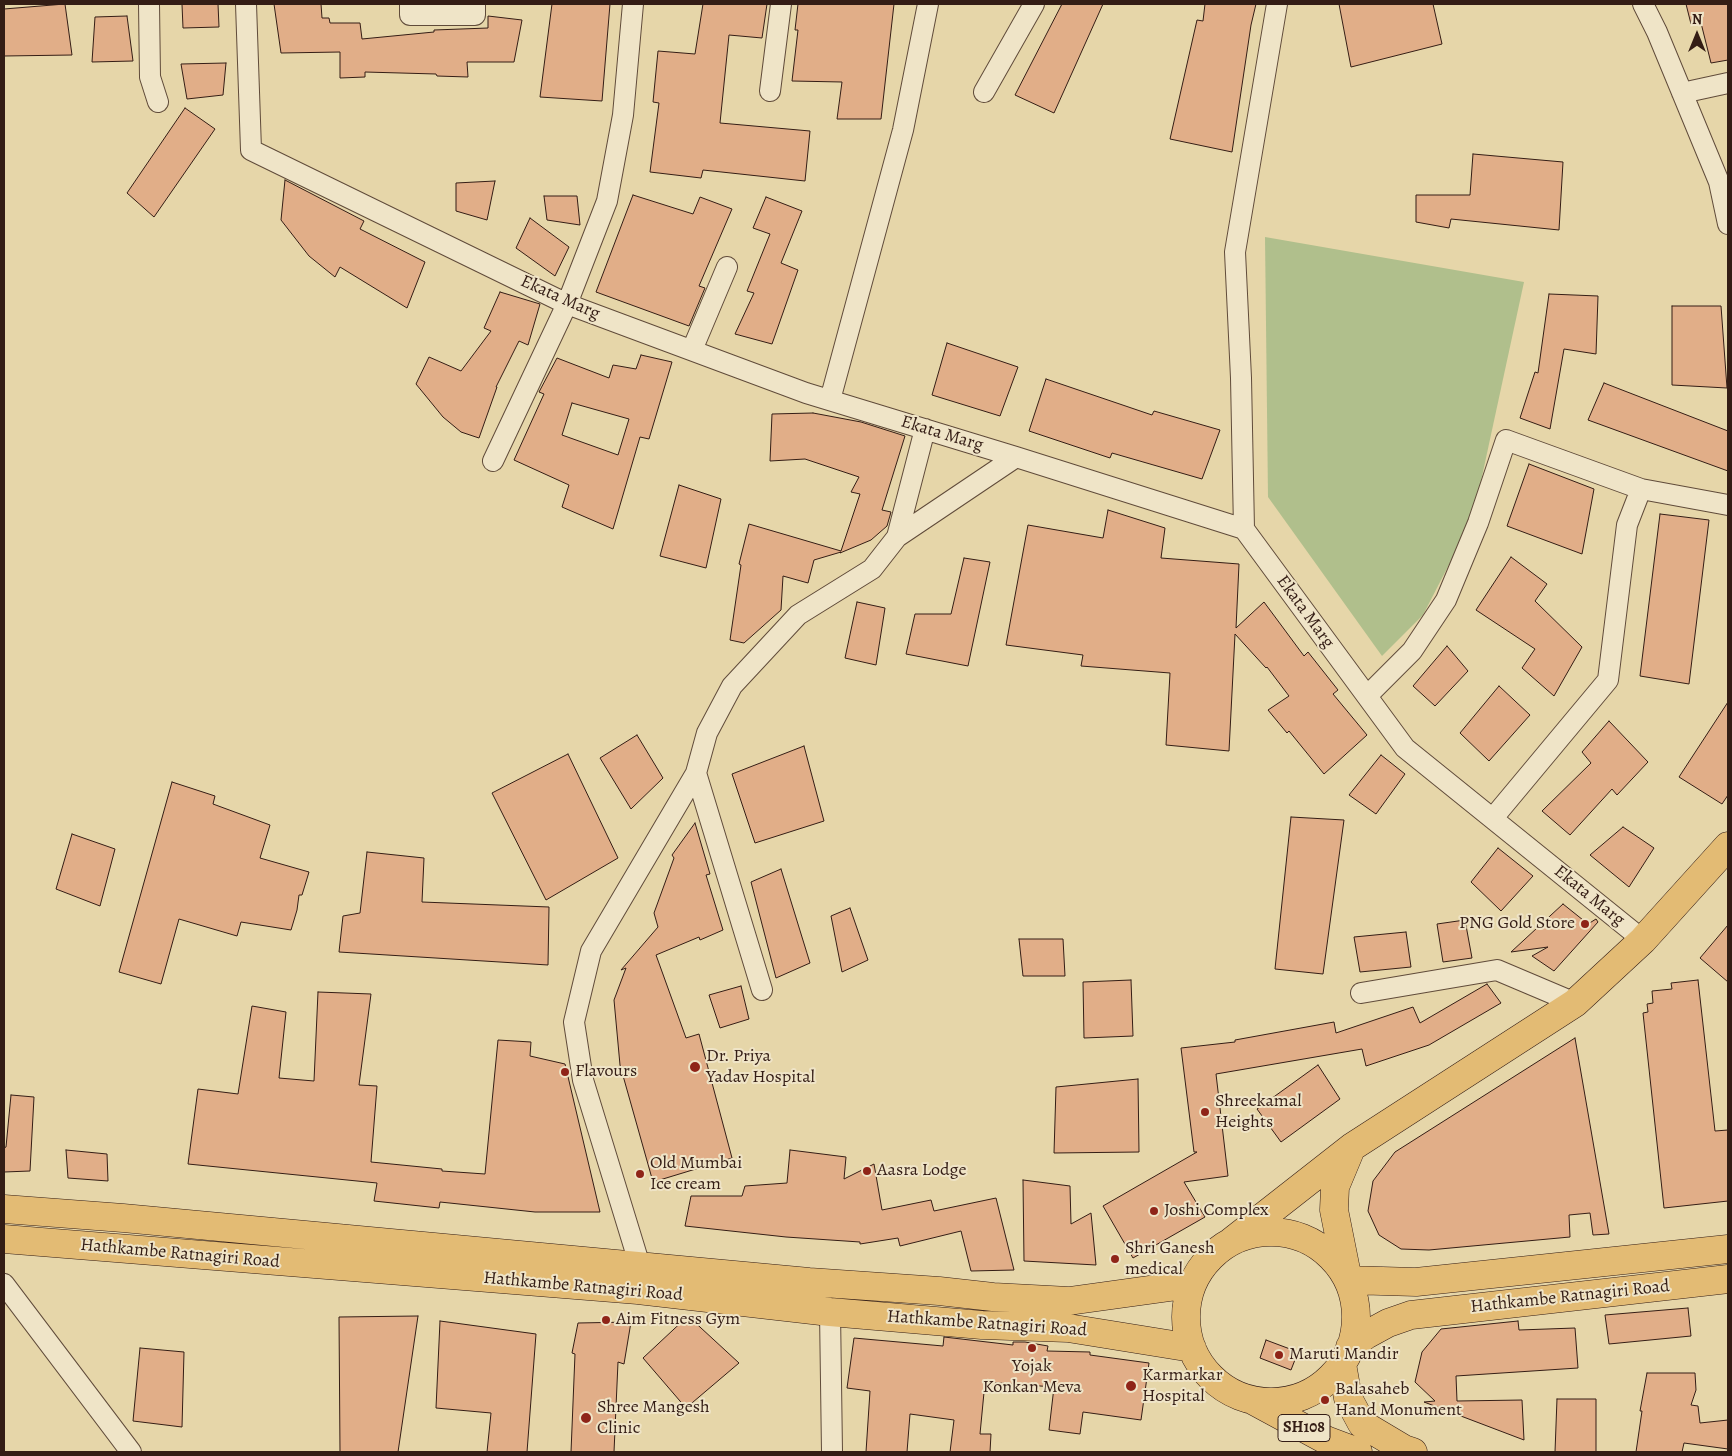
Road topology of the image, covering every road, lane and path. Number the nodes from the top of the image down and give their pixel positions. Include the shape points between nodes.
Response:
1 (150, 4) edge
2 (246, 4) edge
3 (410, 4) edge
4 (475, 4) edge
5 (633, 4) edge
6 (781, 4) edge
7 (928, 4) edge
8 (1034, 4) edge
9 (1276, 4) edge
10 (1644, 4) edge
11 (1728, 83) edge
12 (770, 91) dead end
13 (984, 92) dead end
14 (1682, 93) junction
15 (158, 102) dead end
16 (1728, 224) edge
17 (727, 267) dead end
18 (567, 304) junction
19 (692, 350) junction
20 (830, 400) junction
21 (925, 429) junction
22 (1016, 457) junction
23 (493, 461) dead end
24 (1641, 489) junction
25 (1728, 505) edge
26 (1244, 529) junction
27 (897, 537) junction
28 (1367, 696) junction
29 (696, 773) junction
30 (1493, 818) junction
31 (1728, 846) edge
32 (1643, 940) junction
33 (762, 990) dead end
34 (1361, 992) dead end
35 (1575, 1003) junction
36 (1352, 1147) junction
37 (4, 1209) edge
38 (4, 1239) edge
39 (1232, 1241) junction
40 (1728, 1250) edge
41 (640, 1266) junction
42 (1728, 1279) edge
43 (1348, 1280) junction
44 (4, 1284) edge
45 (1192, 1284) junction
46 (830, 1312) junction
47 (1192, 1348) junction
48 (1346, 1356) junction
49 (1252, 1399) junction
50 (131, 1452) edge
51 (832, 1452) edge
52 (1358, 1452) edge
53 (1413, 1452) edge

1 - 15 street via 150,77
2 - 18 street, Ekata Marg via 251,150
3 - 4 street via 410,15 475,15
5 - 18 street via 623,115 607,201
6 - 12 street
7 - 20 street via 903,130
8 - 13 street
9 - 26 street via 1235,252
10 - 14 street
11 - 14 street
14 - 16 street via 1719,182
17 - 19 street
18 - 19 street, Ekata Marg
18 - 23 street
19 - 20 street, Ekata Marg
20 - 21 street, Ekata Marg
21 - 22 street, Ekata Marg
21 - 27 street
22 - 26 street, Ekata Marg
22 - 27 street
24 - 25 street
24 - 28 street via 1506,440 1478,523 1446,600 1412,651
24 - 30 street via 1627,525 1608,680
26 - 28 street, Ekata Marg
27 - 29 street via 872,569 798,616 732,686 707,733
28 - 30 street, Ekata Marg via 1405,748
29 - 33 street
29 - 41 street via 591,950 574,1022 583,1080
30 - 32 street, Ekata Marg
31 - 32 main road
32 - 35 main road
34 - 35 street via 1497,970
35 - 36 main road
36 - 39 main road
36 - 43 main road via 1335,1187 1334,1210
37 - 41 main road
38 - 46 main road, Hathkambe Ratnagiri Road via 638,1290
39 - 43 main road via 1258,1233 1286,1233 1311,1242 1333,1258
39 - 45 main road via 1214,1253
40 - 43 main road via 1416,1282
41 - 45 main road via 1069,1301
42 - 48 main road, Hathkambe Ratnagiri Road via 1411,1315 1366,1335
43 - 48 main road via 1355,1302 1357,1326
44 - 50 street
45 - 47 main road via 1186,1317
46 - 47 main road, Hathkambe Ratnagiri Road via 982,1325 1068,1328
46 - 51 street
47 - 49 main road via 1214,1380 1232,1392
48 - 49 main road via 1325,1383 1303,1396 1278,1401
48 - 53 main road via 1348,1398 1362,1424
49 - 52 main road, SH108 via 1326,1440

